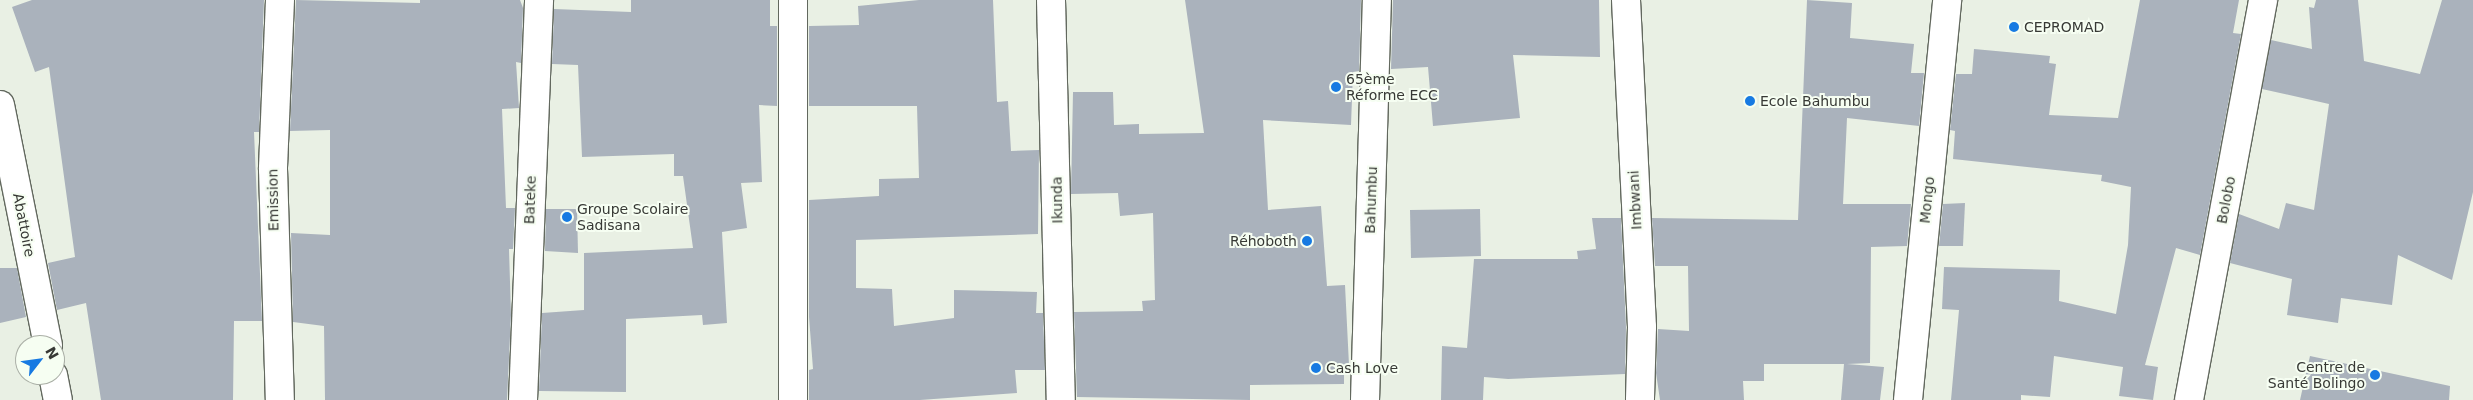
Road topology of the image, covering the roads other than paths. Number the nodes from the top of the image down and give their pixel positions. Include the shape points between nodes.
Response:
1 (280, 0) edge
2 (539, 0) edge
3 (792, 0) edge
4 (1051, 0) edge
5 (1377, 0) edge
6 (1626, 0) edge
7 (1947, 0) edge
8 (2263, 0) edge
9 (1, 115) edge
10 (46, 335) edge
11 (56, 385) edge
12 (58, 400) edge
13 (280, 400) edge
14 (523, 400) edge
15 (793, 400) edge
16 (1061, 400) edge
17 (1365, 400) edge
18 (1640, 400) edge
19 (1908, 400) edge
20 (2189, 400) edge

1 - 13 street, Emission via 273,169
2 - 14 street, Bateke
3 - 15 street
4 - 16 street, Ikunda
5 - 17 street, Bahumbu
6 - 18 street, Imbwani via 1642,327
7 - 19 street, Mongo
8 - 20 street, Bolobo
9 - 10 street, Abattoire
11 - 12 street

